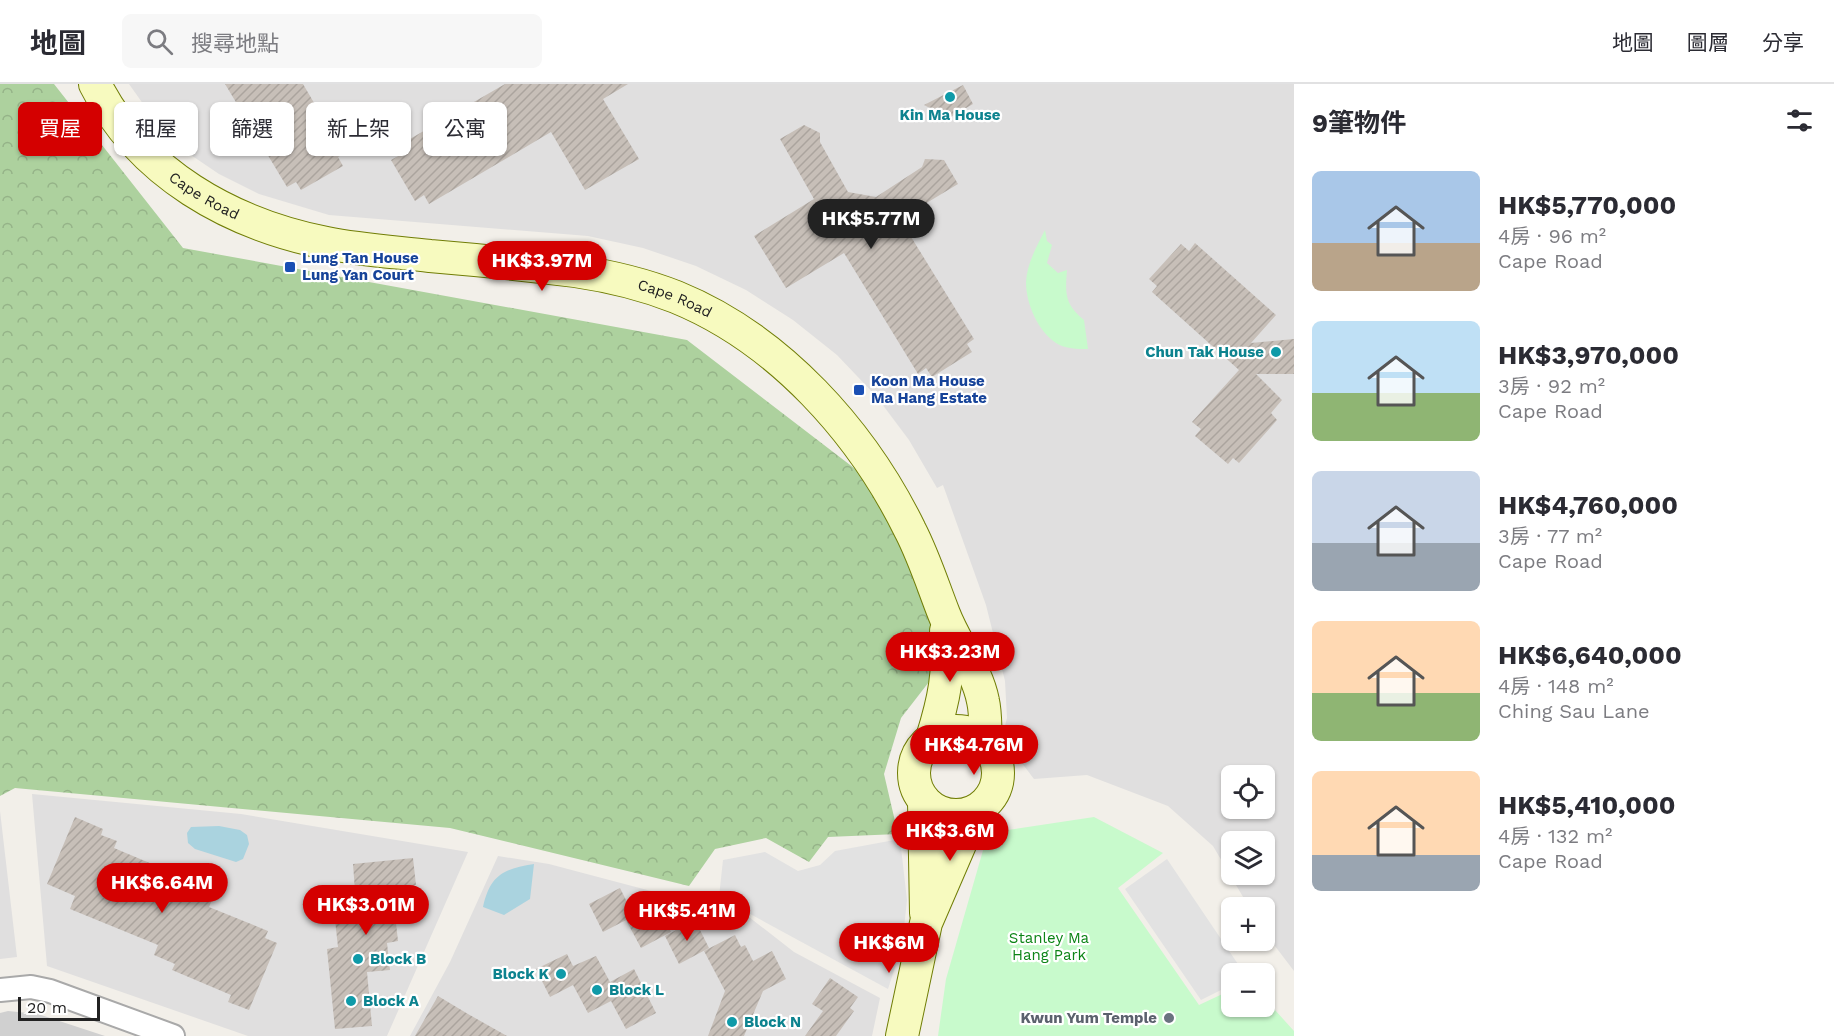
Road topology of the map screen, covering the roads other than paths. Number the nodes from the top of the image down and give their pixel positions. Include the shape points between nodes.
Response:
1 (95, 84) edge
2 (944, 615) junction
3 (932, 738) junction
4 (986, 742) junction
5 (924, 801) junction
6 (974, 812) junction
7 (926, 923) junction
8 (0, 990) edge
9 (173, 1036) edge
10 (902, 1036) edge

1 - 2 street, Cape Road via 134,141 163,170 204,199 248,221 346,247 607,276 677,298 747,336 800,380 864,452 910,530
2 - 3 street, Cape Road via 947,680
2 - 4 street, Cape Road via 983,701
3 - 4 street via 960,730
3 - 5 street, Cape Road via 921,748 913,775
4 - 6 street, Cape Road via 999,767 998,782 985,805
5 - 6 street via 947,815
5 - 7 street, Cape Road
6 - 7 street, Cape Road
7 - 10 street, Cape Road
8 - 9 street via 32,987 50,991

